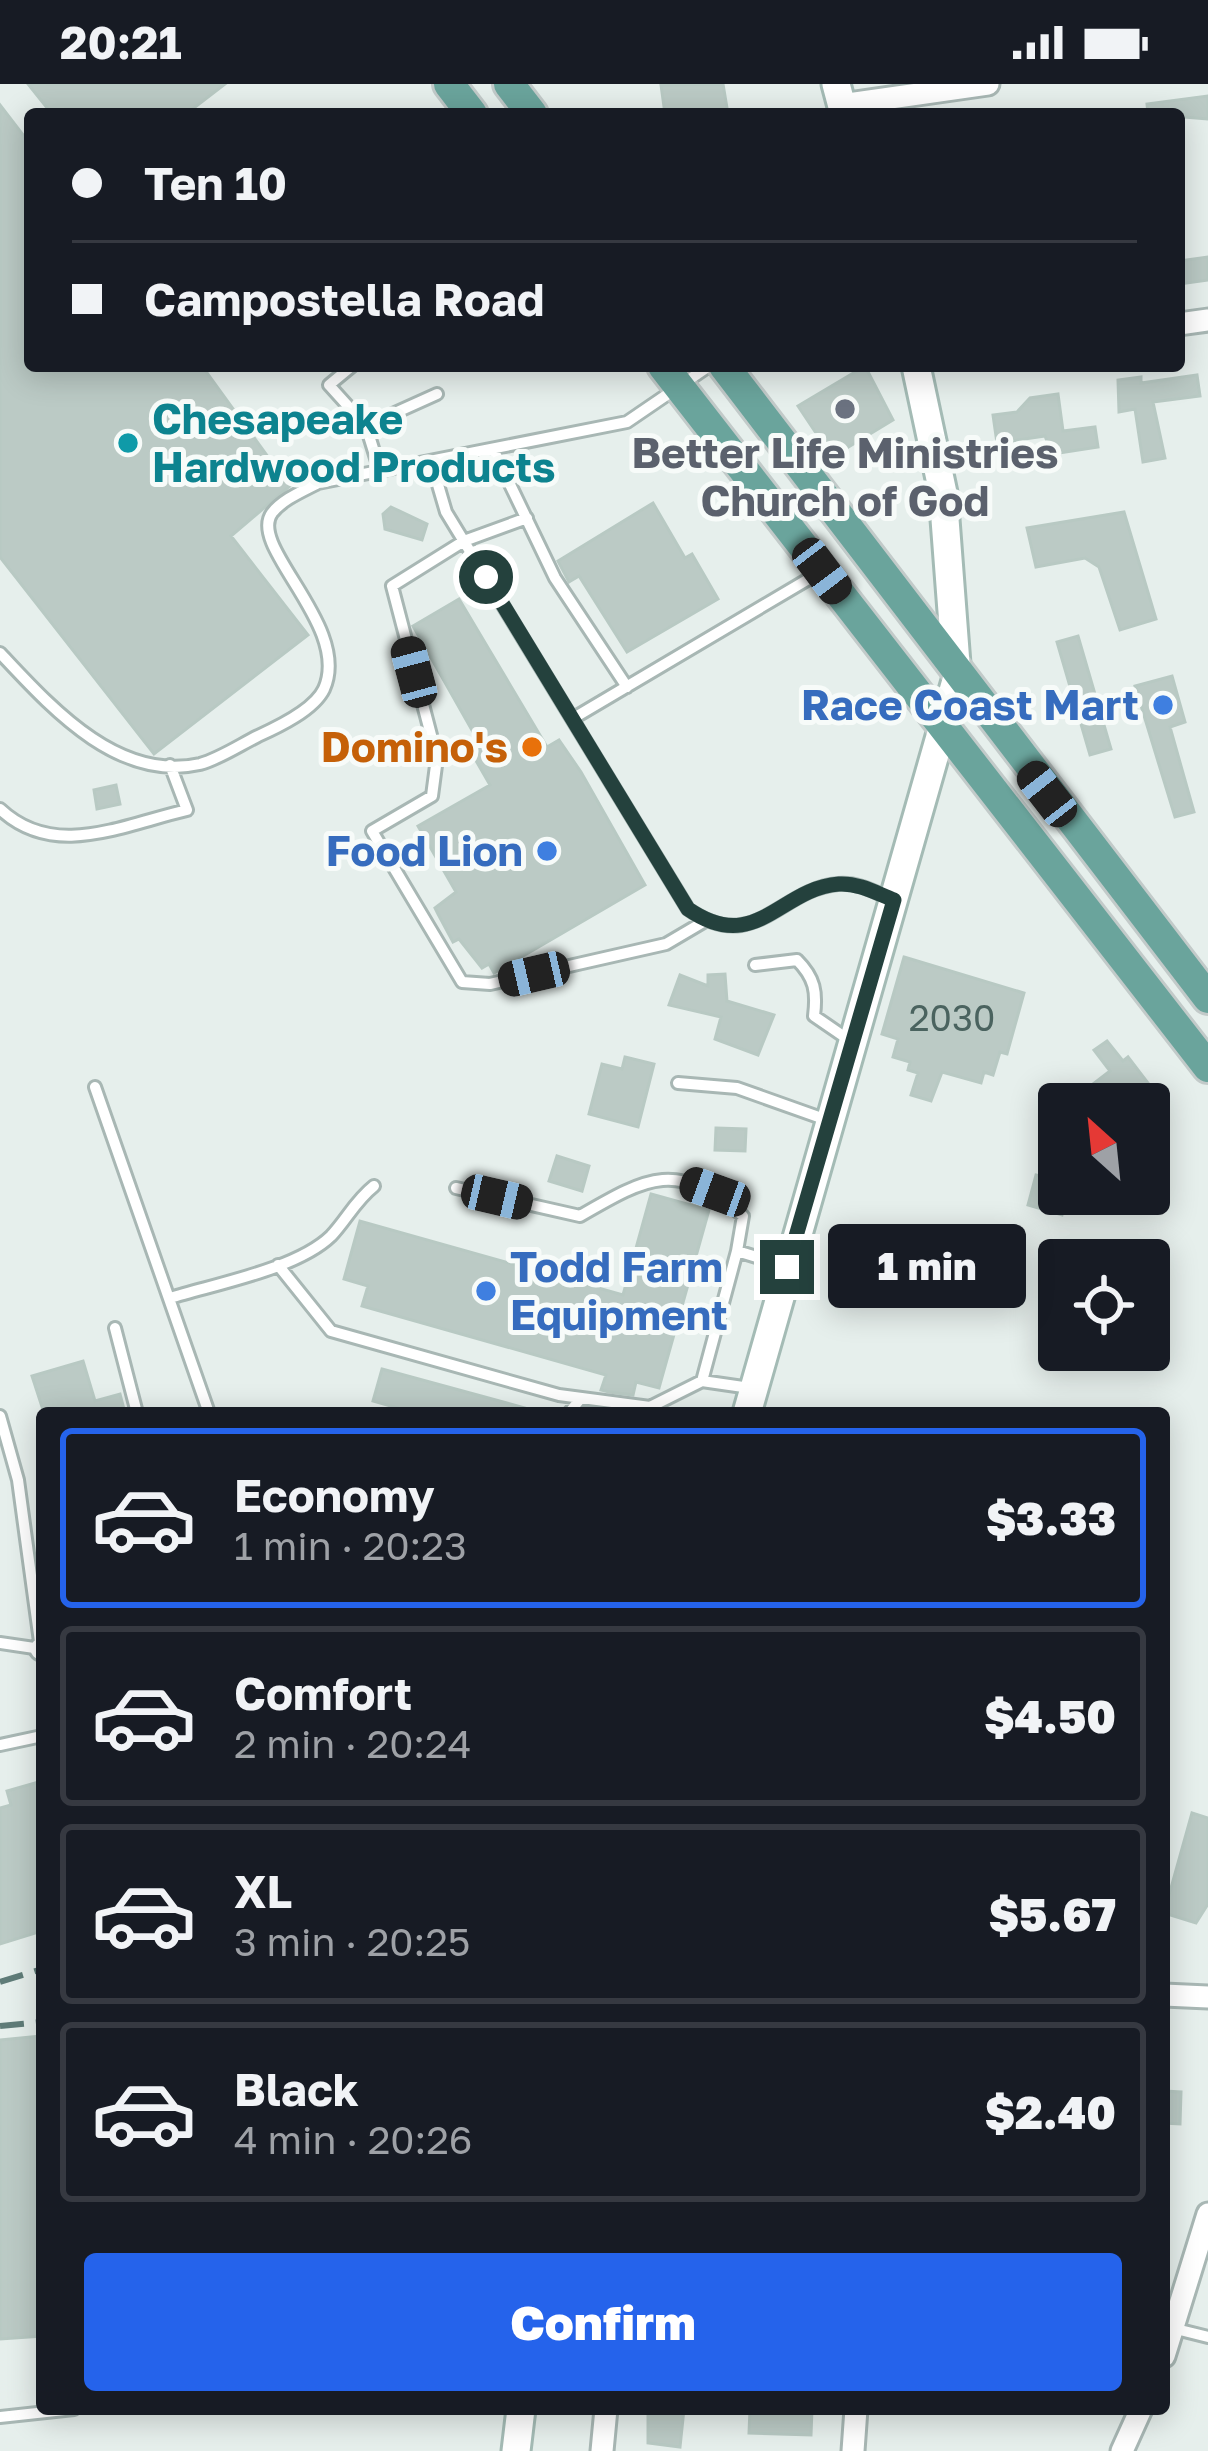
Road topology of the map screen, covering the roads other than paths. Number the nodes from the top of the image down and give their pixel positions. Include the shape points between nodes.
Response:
1 (449, 84) edge
2 (508, 84) edge
3 (988, 84) edge
4 (840, 101) edge
5 (467, 108) edge
6 (527, 108) edge
7 (345, 372) edge
8 (729, 372) edge
9 (917, 372) edge
10 (671, 377) edge
11 (436, 394) dead end
12 (366, 426) junction
13 (493, 448) junction
14 (431, 461) junction
15 (380, 471) junction
16 (527, 518) junction
17 (464, 541) junction
18 (822, 571) junction
19 (0, 653) edge
20 (957, 676) junction
21 (627, 687) junction
22 (572, 719) junction
23 (945, 732) junction
24 (170, 765) junction
25 (0, 808) edge
26 (894, 900) junction
27 (705, 921) junction
28 (755, 965) dead end
29 (1208, 998) edge
30 (851, 1042) junction
31 (1208, 1067) edge
32 (678, 1083) dead end
33 (95, 1087) dead end
34 (827, 1120) junction
35 (374, 1186) dead end
36 (456, 1188) dead end
37 (737, 1251) junction
38 (278, 1265) junction
39 (787, 1267) junction
40 (170, 1298) junction
41 (115, 1328) dead end
42 (701, 1381) junction
43 (581, 1398) junction
44 (750, 1401) edge
45 (135, 1407) edge
46 (207, 1407) edge
47 (574, 1407) edge
48 (0, 1416) edge
49 (36, 1609) edge
50 (0, 1643) edge
51 (36, 1651) edge
52 (36, 1737) edge
53 (0, 1745) edge
54 (1170, 1995) edge
55 (1208, 1996) edge
56 (1208, 2214) edge
57 (1170, 2329) edge
58 (1208, 2337) edge
59 (36, 2413) edge
60 (520, 2415) edge
61 (605, 2415) edge
62 (856, 2415) edge
63 (1138, 2415) edge
64 (0, 2416) edge
65 (516, 2451) edge
66 (602, 2451) edge
67 (853, 2451) edge
68 (1122, 2451) edge

1 - 5 main road
2 - 6 main road
3 - 4 street
7 - 12 lane via 329,385
8 - 20 main road
9 - 20 main road via 943,493
10 - 13 lane via 627,422
10 - 18 main road
11 - 12 lane
12 - 15 lane
13 - 14 lane
13 - 16 lane
14 - 15 lane
14 - 17 lane
15 - 24 lane via 318,483 272,514 267,527 321,622 329,656 324,691 286,723 201,764
16 - 17 lane
16 - 21 lane via 555,578
17 - 22 lane
17 - 27 lane via 392,586 437,758 432,796 372,831 462,982 490,984 667,944
18 - 21 lane
18 - 23 main road
19 - 24 lane via 66,724
20 - 23 main road
20 - 29 main road
21 - 22 lane
22 - 27 lane via 688,909
23 - 26 main road
23 - 31 main road
24 - 25 lane via 187,810 62,840 19,826
26 - 27 lane via 833,884 761,922
26 - 30 main road
28 - 30 lane via 797,961 817,993 814,1016
30 - 34 main road
32 - 34 lane via 737,1088
33 - 40 lane
34 - 39 main road
35 - 38 lane via 349,1205 330,1236
36 - 37 lane via 580,1216 640,1181 671,1176 715,1192 743,1216
37 - 39 lane
37 - 42 lane
38 - 40 lane
38 - 43 lane via 331,1331
39 - 44 main road
40 - 46 lane
41 - 45 lane
42 - 43 lane via 650,1407
42 - 44 lane
43 - 47 lane
48 - 49 lane
50 - 51 lane
52 - 53 lane
54 - 55 street
56 - 57 street
57 - 58 lane
59 - 64 lane
60 - 65 main road
61 - 66 street
62 - 67 street
63 - 68 street

